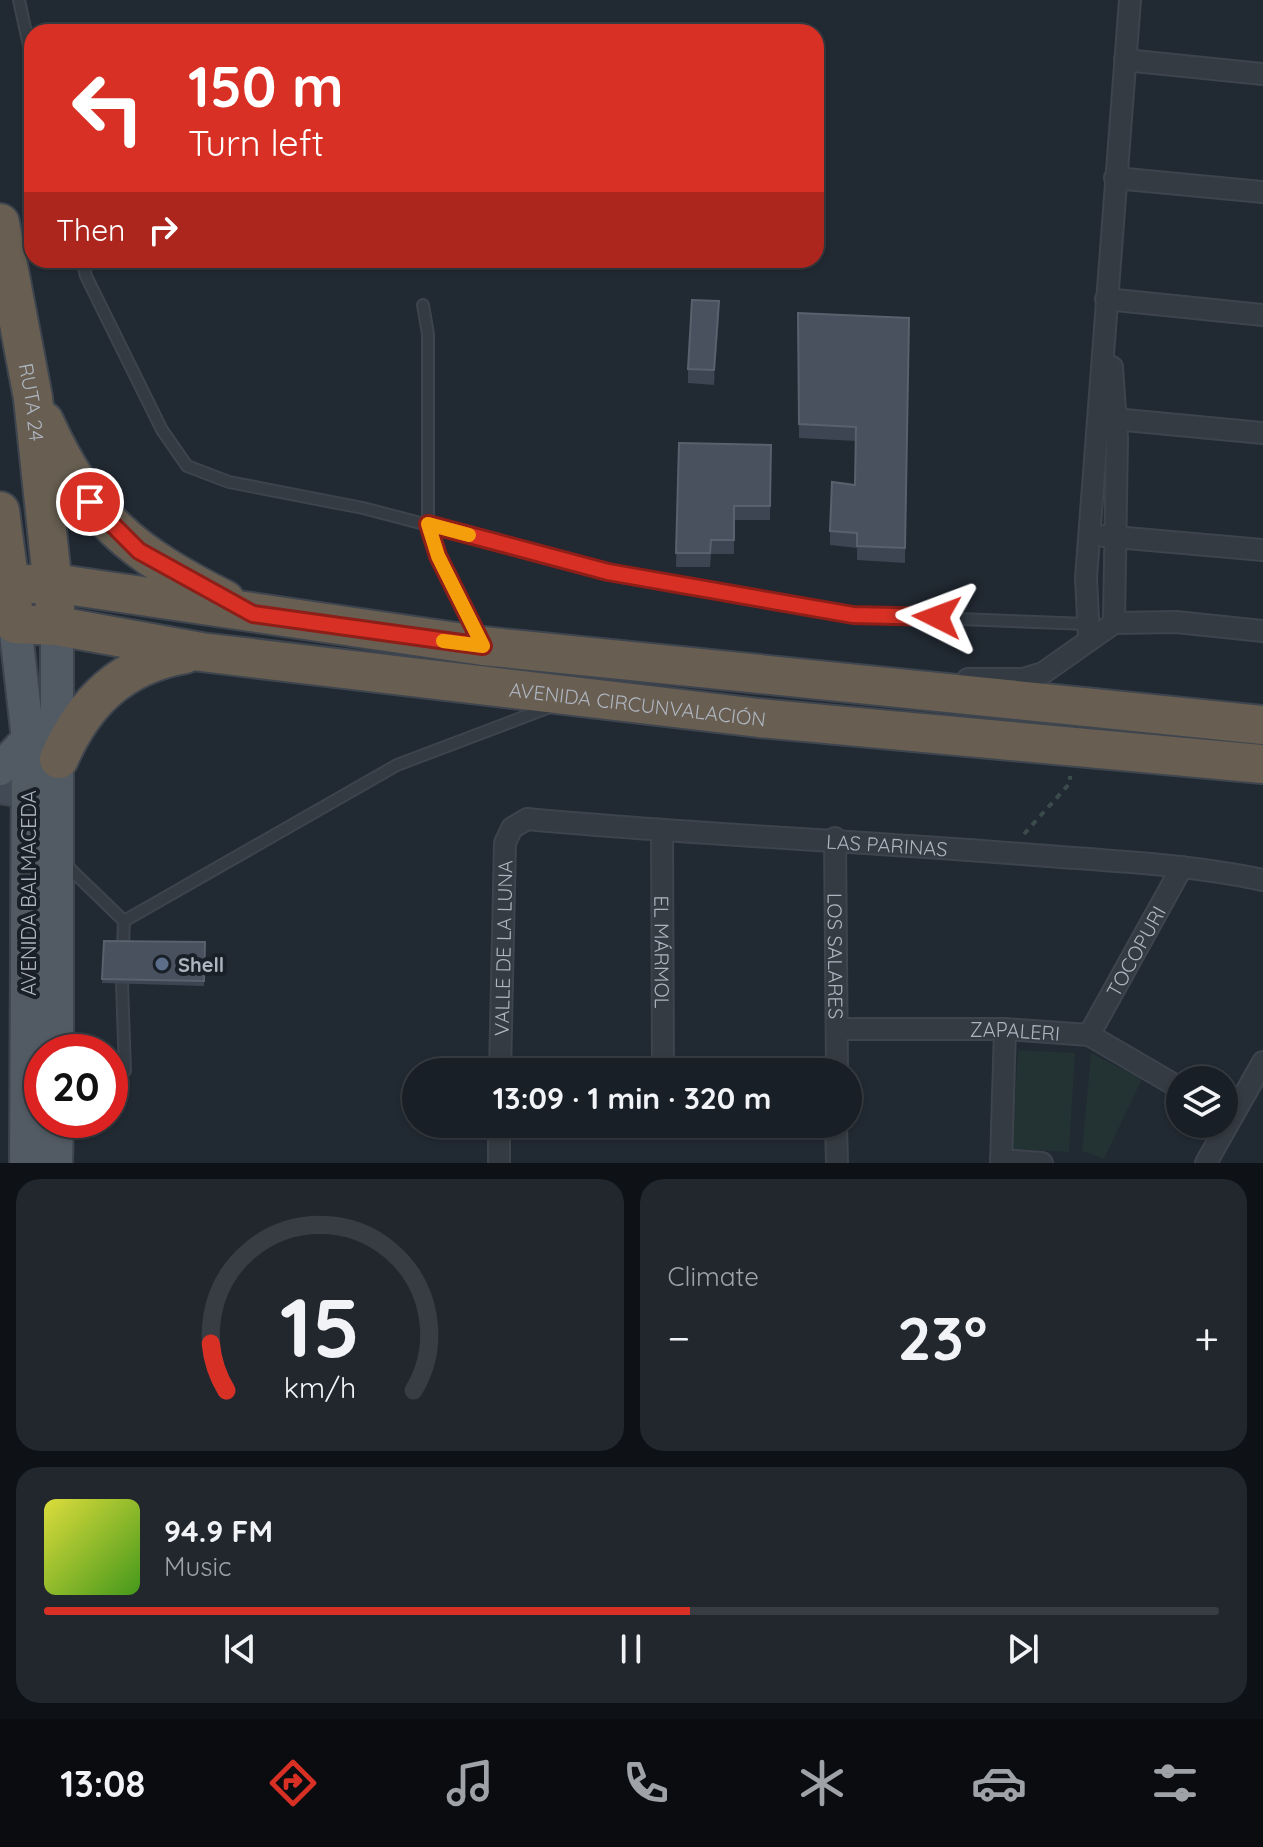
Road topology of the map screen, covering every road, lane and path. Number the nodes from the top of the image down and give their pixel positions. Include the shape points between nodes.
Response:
1 (19, 0) edge
2 (1130, 0) edge
3 (24, 24) edge
4 (1125, 60) junction
5 (1263, 74) edge
6 (1115, 178) junction
7 (1263, 192) edge
8 (0, 223) edge
9 (84, 268) edge
10 (1106, 299) junction
11 (423, 305) dead end
12 (1263, 315) edge
13 (33, 398) junction
14 (1107, 418) junction
15 (1263, 433) edge
16 (0, 511) edge
17 (428, 524) junction
18 (1089, 534) junction
19 (1116, 537) junction
20 (1263, 550) edge
21 (53, 583) junction
22 (11, 585) junction
23 (253, 614) junction
24 (1114, 623) junction
25 (15, 624) junction
26 (57, 626) junction
27 (1088, 631) junction
28 (1263, 631) edge
29 (483, 646) junction
30 (201, 652) junction
31 (810, 680) junction
32 (579, 697) junction
33 (1263, 725) edge
34 (43, 749) junction
35 (1263, 764) edge
36 (0, 769) edge
37 (14, 791) edge
38 (512, 828) joint
39 (662, 832) junction
40 (835, 838) junction
41 (58, 857) junction
42 (1182, 867) junction
43 (1263, 880) edge
44 (124, 921) junction
45 (123, 946) edge
46 (122, 984) edge
47 (837, 1029) junction
48 (1005, 1029) junction
49 (57, 1034) edge
50 (124, 1034) edge
51 (1089, 1035) junction
52 (500, 1058) edge
53 (663, 1058) edge
54 (837, 1058) edge
55 (1263, 1062) edge
56 (1166, 1080) edge
57 (1238, 1101) edge
58 (57, 1138) edge
59 (499, 1138) edge
60 (836, 1138) edge
61 (1218, 1138) edge
62 (1001, 1162) edge
63 (26, 1163) edge
64 (56, 1163) edge
65 (499, 1163) edge
66 (837, 1163) edge
67 (1042, 1163) edge
68 (1206, 1163) edge

1 - 3 lane
2 - 4 street
4 - 5 street
4 - 6 street
6 - 7 street
6 - 10 street
8 - 13 highway, RUTA 24
9 - 17 lane via 162,430 187,466 229,482
10 - 12 street
10 - 14 street
11 - 17 lane via 428,334
13 - 21 highway, RUTA 24
13 - 23 highway via 75,480 114,530 159,565
14 - 15 street
14 - 18 street
14 - 19 street
16 - 22 highway
17 - 27 lane via 608,572 853,615
17 - 29 lane via 438,556
18 - 19 street
18 - 27 street
19 - 20 street
19 - 24 street
21 - 22 highway, AVENIDA CIRCUNVALACIÓN
21 - 23 highway, AVENIDA CIRCUNVALACIÓN
21 - 26 highway, RUTA 24
22 - 25 highway
23 - 29 highway, AVENIDA CIRCUNVALACIÓN
24 - 27 street, AVENIDA CIRCUNVALACIÓN
24 - 28 street via 1176,622
25 - 26 highway, AVENIDA CIRCUNVALACIÓN
25 - 34 main road, AVENIDA BALMACEDA
26 - 30 highway, AVENIDA CIRCUNVALACIÓN
26 - 34 main road, AVENIDA BALMACEDA
27 - 31 street, AVENIDA CIRCUNVALACIÓN via 1065,659 1023,679 954,679 869,670
29 - 31 highway, AVENIDA CIRCUNVALACIÓN
30 - 32 highway, AVENIDA CIRCUNVALACIÓN
30 - 34 highway via 144,664 112,683
31 - 33 highway, AVENIDA CIRCUNVALACIÓN
32 - 35 highway, AVENIDA CIRCUNVALACIÓN
32 - 44 lane via 397,765
34 - 36 main road
34 - 37 main road, AVENIDA BALMACEDA
34 - 41 main road, AVENIDA BALMACEDA
37 - 63 main road, AVENIDA BALMACEDA
38 - 39 street, LAS PARINAS via 527,819
38 - 52 street, VALLE DE LA LUNA via 505,843
39 - 40 street, LAS PARINAS
39 - 53 street, EL MÁRMOL
40 - 42 street, LAS PARINAS
40 - 47 street, LOS SALARES
41 - 44 lane
41 - 49 main road, AVENIDA BALMACEDA
42 - 43 street, LAS PARINAS
42 - 51 street, TOCOPURI
44 - 45 lane
46 - 50 lane
47 - 48 street, ZAPALERI
47 - 54 street, LOS SALARES
48 - 51 street, ZAPALERI
48 - 62 street
51 - 56 street, ZAPALERI
55 - 57 street
58 - 64 main road
59 - 65 street
60 - 66 street
61 - 68 street
62 - 67 street

